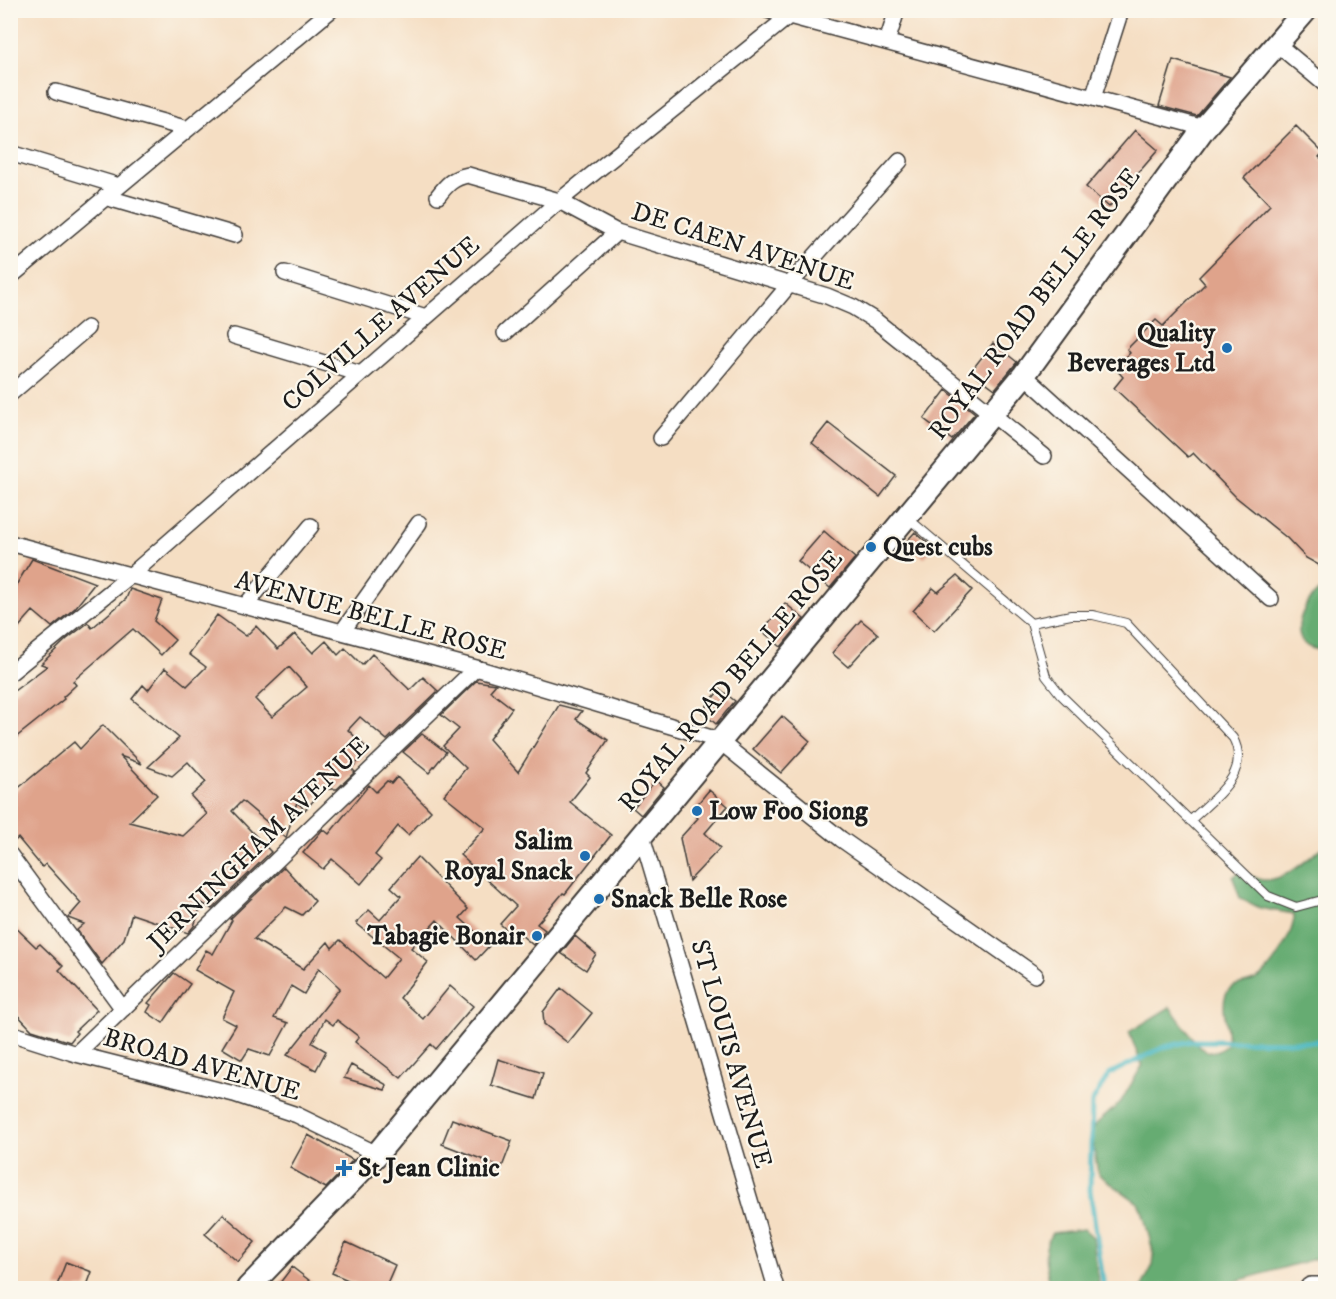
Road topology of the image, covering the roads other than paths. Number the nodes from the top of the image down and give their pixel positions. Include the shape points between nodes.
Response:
1 (331, 10) edge
2 (767, 10) edge
3 (897, 10) edge
4 (1120, 10) edge
5 (1306, 10) edge
6 (788, 16) junction
7 (886, 42) junction
8 (1277, 44) junction
9 (1326, 85) edge
10 (56, 92) dead end
11 (1094, 98) junction
12 (1204, 128) junction
13 (188, 129) junction
14 (10, 153) edge
15 (900, 161) dead end
16 (119, 186) junction
17 (438, 196) dead end
18 (105, 197) junction
19 (559, 201) junction
20 (617, 232) junction
21 (235, 235) dead end
22 (285, 273) dead end
23 (10, 277) edge
24 (789, 285) junction
25 (426, 317) junction
26 (87, 328) dead end
27 (505, 333) dead end
28 (234, 336) dead end
29 (361, 374) junction
30 (1024, 375) junction
31 (10, 394) edge
32 (992, 413) junction
33 (661, 438) dead end
34 (1044, 456) dead end
35 (906, 516) junction
36 (419, 523) dead end
37 (311, 526) dead end
38 (10, 543) edge
39 (131, 575) junction
40 (1271, 599) dead end
41 (245, 606) junction
42 (1031, 623) junction
43 (342, 632) junction
44 (476, 668) junction
45 (10, 673) edge
46 (718, 740) junction
47 (1190, 821) junction
48 (641, 833) junction
49 (10, 855) edge
50 (1322, 900) dead end
51 (1035, 975) dead end
52 (123, 1009) junction
53 (10, 1033) edge
54 (76, 1054) junction
55 (377, 1154) junction
56 (248, 1288) edge
57 (776, 1288) edge
58 (1311, 1288) edge
59 (1326, 1288) edge

1 - 13 street
2 - 6 street
3 - 7 street
4 - 11 street
5 - 8 main road, ROYAL ROAD BELLE ROSE
6 - 7 street
6 - 19 street, COLVILLE AVENUE
7 - 11 street
8 - 9 street
8 - 12 main road, ROYAL ROAD BELLE ROSE
10 - 13 street
11 - 12 street
12 - 30 main road, ROYAL ROAD BELLE ROSE
13 - 16 street
14 - 16 street
15 - 24 street
16 - 18 street
17 - 19 street, DE CAEN AVENUE via 448,184 468,175
18 - 21 street
18 - 23 street
19 - 20 street, DE CAEN AVENUE
19 - 25 street, COLVILLE AVENUE
20 - 24 street, DE CAEN AVENUE
20 - 27 street
22 - 25 street
24 - 32 street, DE CAEN AVENUE via 836,300 876,321
24 - 33 street
25 - 29 street, COLVILLE AVENUE
26 - 31 street
28 - 29 street
29 - 39 street, COLVILLE AVENUE
30 - 32 main road, ROYAL ROAD BELLE ROSE
30 - 40 street
32 - 34 street, DE CAEN AVENUE
32 - 35 main road, ROYAL ROAD BELLE ROSE
35 - 42 lane
35 - 46 main road, ROYAL ROAD BELLE ROSE
36 - 43 street
37 - 41 street
38 - 39 street, AVENUE BELLE ROSE
39 - 41 street, AVENUE BELLE ROSE
39 - 45 street, COLVILLE AVENUE
41 - 43 street, AVENUE BELLE ROSE
42 - 47 lane via 1046,676
42 - 47 lane via 1071,615 1093,615 1126,623 1233,738 1240,754 1239,767
43 - 44 street, AVENUE BELLE ROSE
44 - 46 street, AVENUE BELLE ROSE
44 - 52 street, JERNINGHAM AVENUE
46 - 48 main road, ROYAL ROAD BELLE ROSE
46 - 51 street via 841,839
47 - 50 lane via 1268,896 1296,907
48 - 55 main road, ROYAL ROAD BELLE ROSE
48 - 57 street, ST LOUIS AVENUE
49 - 52 street
52 - 54 street, JERNINGHAM AVENUE
53 - 54 street, BROAD AVENUE
54 - 55 street, BROAD AVENUE via 234,1094 297,1115
55 - 56 main road, ROYAL ROAD BELLE ROSE
58 - 59 street

